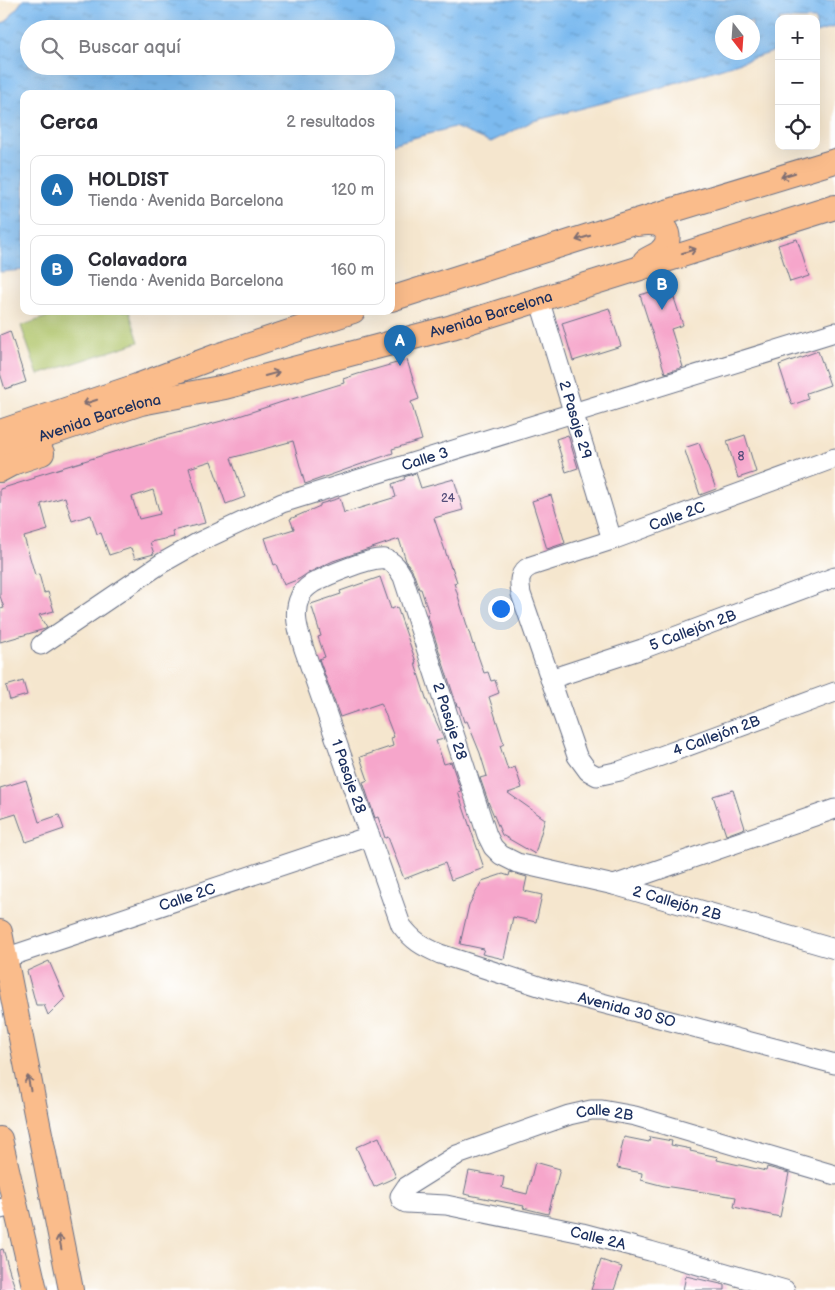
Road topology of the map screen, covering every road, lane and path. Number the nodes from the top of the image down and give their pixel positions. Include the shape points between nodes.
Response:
1 (835, 161) edge
2 (835, 207) edge
3 (617, 227) junction
4 (626, 271) junction
5 (395, 298) edge
6 (539, 299) junction
7 (341, 315) edge
8 (835, 332) edge
9 (217, 356) junction
10 (225, 387) junction
11 (139, 395) junction
12 (574, 412) junction
13 (0, 415) edge
14 (0, 432) edge
15 (835, 458) edge
16 (4, 462) edge
17 (612, 540) junction
18 (398, 568) joint
19 (835, 577) edge
20 (41, 645) dead end
21 (550, 680) junction
22 (835, 692) edge
23 (835, 809) edge
24 (370, 836) junction
25 (516, 863) joint
26 (614, 885) junction
27 (0, 932) edge
28 (423, 947) joint
29 (835, 949) edge
30 (2, 954) edge
31 (835, 1064) edge
32 (0, 1139) edge
33 (835, 1175) edge
34 (406, 1203) joint
35 (8, 1207) edge
36 (35, 1290) edge
37 (71, 1290) edge
38 (786, 1290) edge

1 -> 3 main road
4 -> 2 main road, Avenida Barcelona
3 - 4 main road via 656,223 664,228 668,238 663,250
3 -> 5 main road
4 - 6 main road, Avenida Barcelona
10 -> 6 main road, Avenida Barcelona via 452,326
6 - 12 street, 2 Pasaje 29
7 - 9 main road, Avenida Barcelona
8 - 12 street, Calle 3
9 - 11 main road, Avenida Barcelona
9 - 13 main road via 132,371
10 - 11 main road, Avenida Barcelona
10 - 16 main road via 148,419
11 -> 14 main road, Avenida Barcelona
11 - 16 main road, Avenida Barcelona
12 - 17 street, 2 Pasaje 29
12 - 20 street, Calle 3 via 282,503 162,563
15 - 17 street, Calle 2C
17 - 21 street, Calle 2C via 530,566 521,574 520,594
18 - 24 street, 1 Pasaje 28 via 385,559 363,562 313,583 300,596 297,608 298,631
18 - 25 street, 2 Pasaje 28 via 487,835 493,848
19 - 21 street, 5 Callejón 2B
21 - 22 street, 4 Callejón 2B via 577,756 588,772 597,776 620,771
23 - 26 street
24 - 28 street, 1 Pasaje 28 via 401,925
24 - 30 street, Calle 2C
25 - 26 street, 2 Callejón 2B
26 - 29 street, 2 Callejón 2B
27 - 30 main road
28 - 31 street, Avenida 30 SO via 548,989
37 -> 30 main road
32 - 35 main road
33 - 34 street, Calle 2B via 635,1116 591,1110 457,1155 402,1191 400,1198
34 - 38 street, Calle 2A via 446,1205 582,1233
35 - 36 main road

